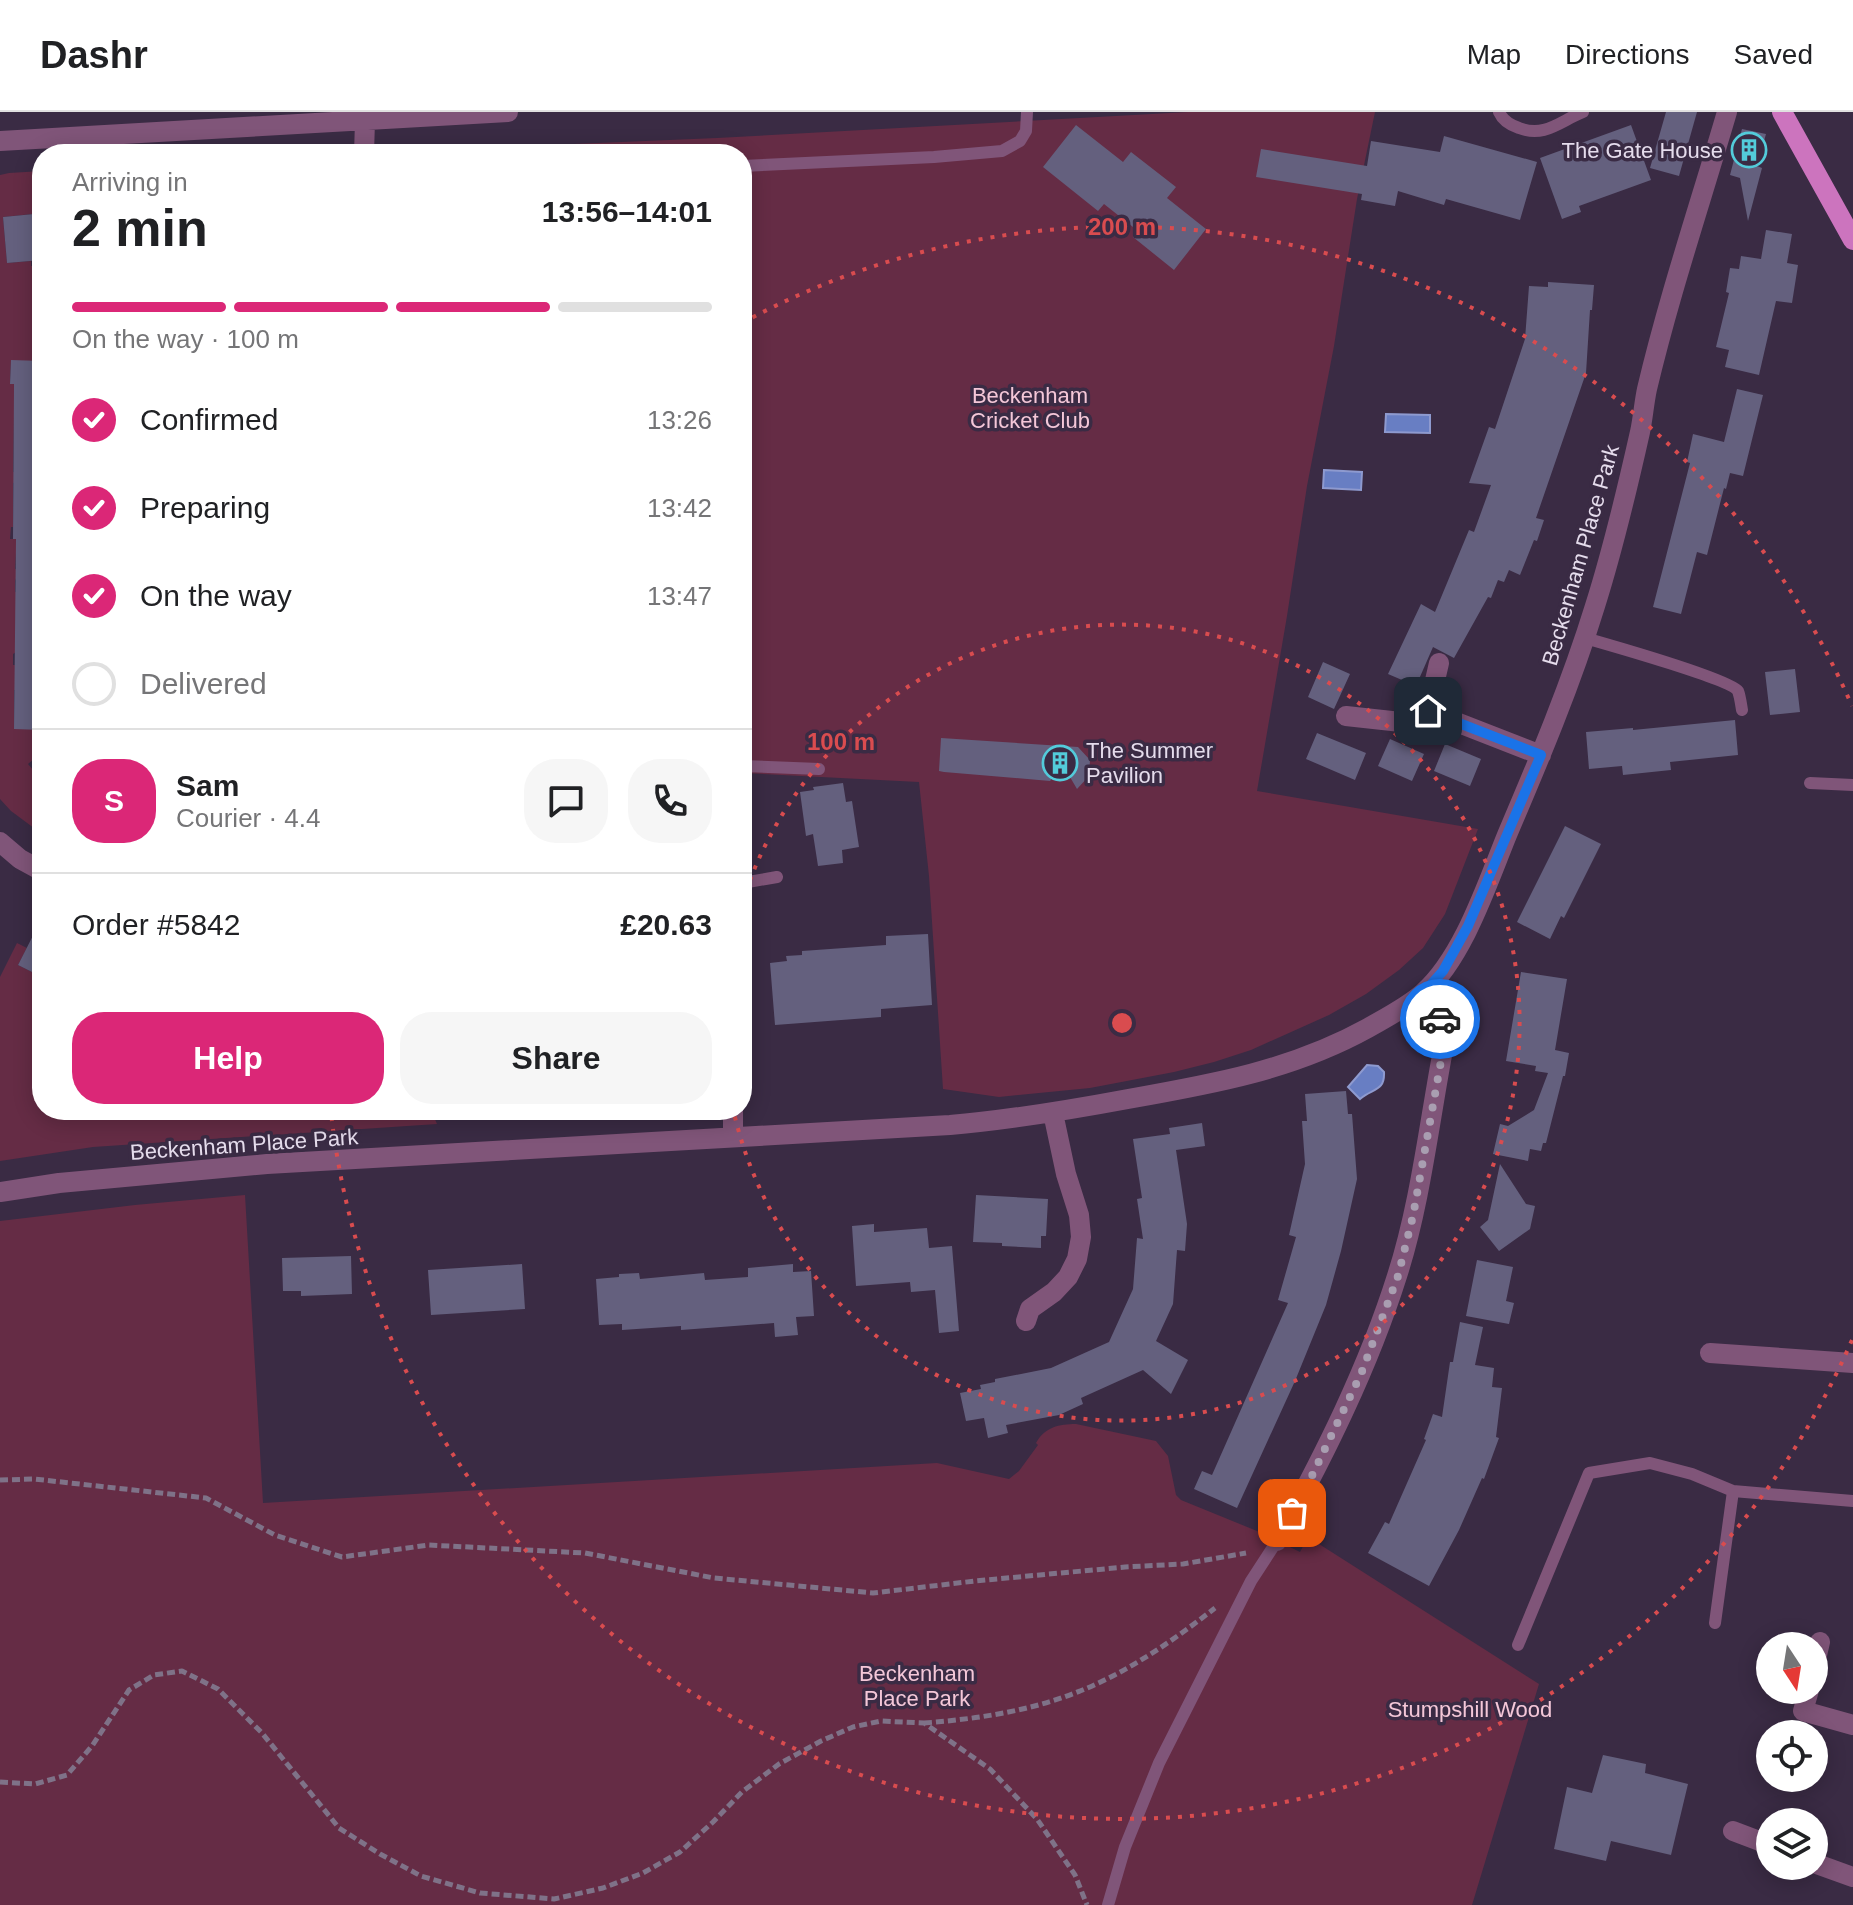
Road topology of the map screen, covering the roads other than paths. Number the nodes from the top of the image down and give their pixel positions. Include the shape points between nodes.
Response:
1 (508, 112) edge
2 (1027, 112) edge
3 (1499, 112) edge
4 (1583, 112) edge
5 (1727, 112) edge
6 (1782, 112) edge
7 (214, 120) edge
8 (365, 121) junction
9 (0, 141) edge
10 (364, 144) edge
11 (752, 166) edge
12 (1853, 240) edge
13 (1585, 638) junction
14 (1439, 663) dead end
15 (1742, 710) dead end
16 (1428, 711) junction
17 (1346, 716) dead end
18 (1541, 755) junction
19 (752, 766) edge
20 (819, 769) dead end
21 (1810, 783) dead end
22 (1853, 785) edge
23 (0, 842) edge
24 (32, 866) edge
25 (777, 877) dead end
26 (752, 881) edge
27 (1426, 990) junction
28 (1053, 1113) junction
29 (733, 1120) edge
30 (733, 1137) junction
31 (0, 1192) edge
32 (1026, 1321) dead end
33 (1710, 1353) dead end
34 (1853, 1363) edge
35 (1733, 1491) junction
36 (1853, 1501) edge
37 (1277, 1541) joint
38 (1715, 1623) dead end
39 (1518, 1645) dead end
40 (1805, 1704) edge
41 (1853, 1725) edge
42 (1733, 1831) dead end
43 (1756, 1840) edge
44 (1828, 1868) edge
45 (1853, 1877) edge
46 (1108, 1905) edge

1 - 8 street
2 - 11 lane via 1020,141 1002,151
3 - 4 lane via 1512,126 1534,132
5 - 13 street, Beckenham Place Park via 1662,332 1621,515
6 - 12 main road
7 - 8 street
7 - 9 street
8 - 10 street
13 - 15 lane via 1732,687
13 - 18 street, Beckenham Place Park
14 - 16 street
16 - 17 street via 1401,722
16 - 18 street
18 - 27 street, Beckenham Place Park via 1468,926
19 - 20 lane
21 - 22 lane
23 - 24 street
25 - 26 lane
27 - 28 street, Beckenham Place Park via 1349,1039 1283,1066
27 - 37 street via 1440,1016 1443,1050 1398,1276 1361,1374
28 - 30 street, Beckenham Place Park via 950,1125
28 - 32 street via 1081,1237 1068,1277 1030,1309
29 - 30 street
30 - 31 street, Beckenham Place Park via 267,1164
33 - 34 street
35 - 36 lane
35 - 38 lane
35 - 39 lane via 1650,1463 1589,1473
37 - 46 lane via 1251,1581 1159,1763
40 - 41 street via 1803,1711
42 - 43 street
44 - 45 street

